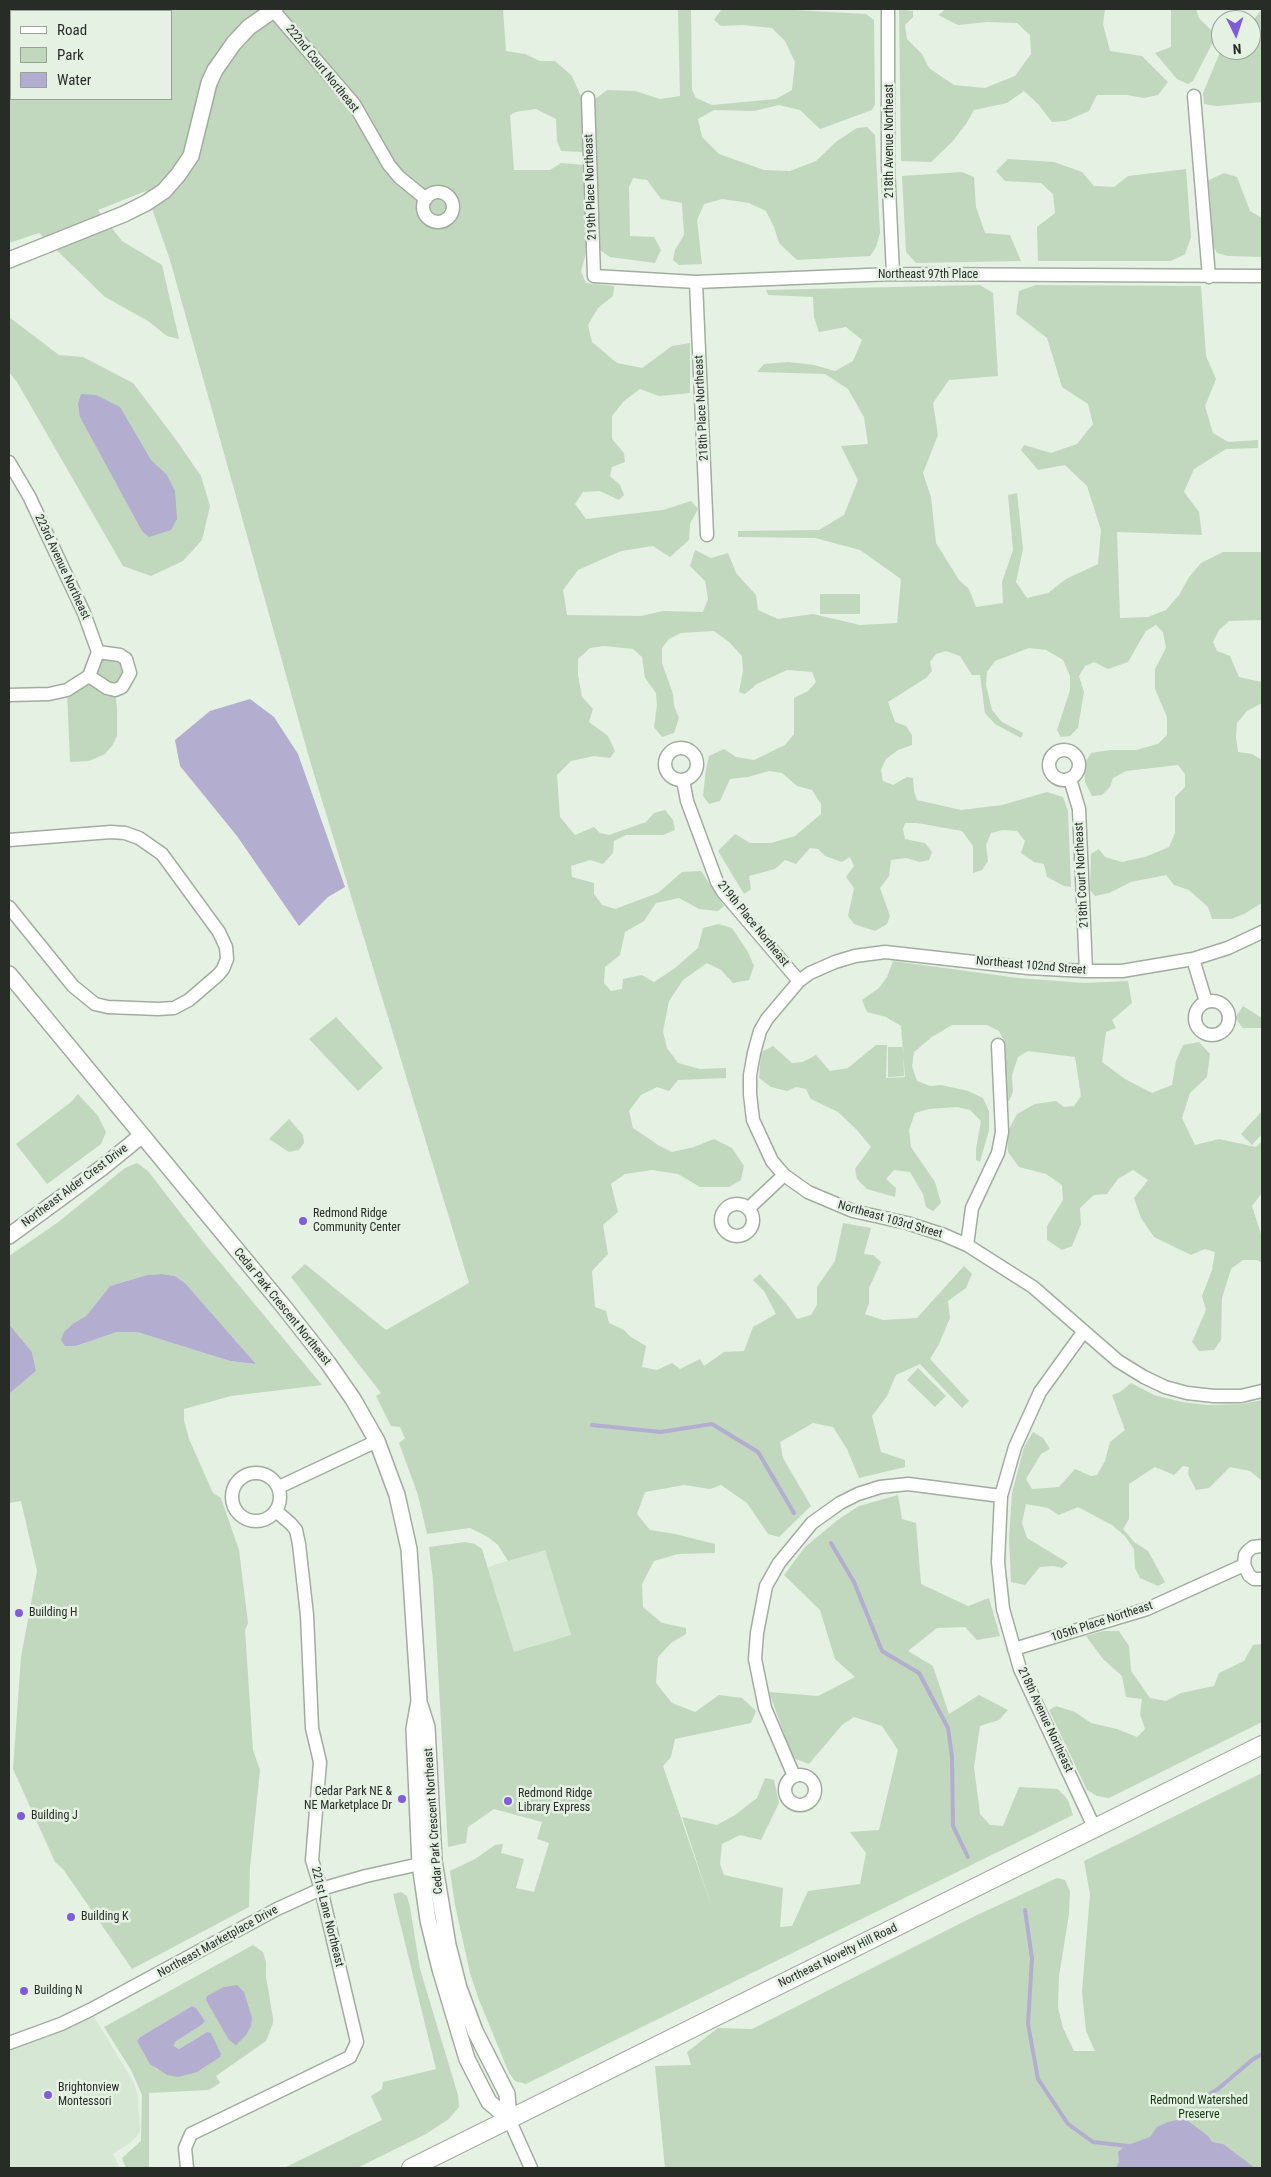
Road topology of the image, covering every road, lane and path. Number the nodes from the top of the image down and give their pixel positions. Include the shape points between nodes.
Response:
1 (274, 9) edge
2 (888, 9) edge
3 (1194, 96) dead end
4 (588, 98) dead end
5 (426, 199) dead end
6 (9, 260) edge
7 (893, 274) junction
8 (594, 276) joint
9 (1209, 276) junction
10 (1262, 276) edge
11 (696, 282) junction
12 (9, 462) edge
13 (707, 534) dead end
14 (98, 652) junction
15 (89, 676) junction
16 (9, 695) edge
17 (683, 780) dead end
18 (1070, 780) dead end
19 (9, 840) edge
20 (9, 907) edge
21 (1262, 932) edge
22 (1193, 959) junction
23 (1086, 972) junction
24 (9, 974) edge
25 (799, 981) junction
26 (1206, 1002) dead end
27 (998, 1045) dead end
28 (141, 1136) junction
29 (784, 1175) junction
30 (750, 1207) dead end
31 (9, 1236) edge
32 (967, 1245) junction
33 (1084, 1331) junction
34 (1262, 1391) edge
35 (377, 1441) junction
36 (278, 1487) junction
37 (1001, 1496) junction
38 (276, 1511) junction
39 (1262, 1546) edge
40 (1244, 1565) junction
41 (1262, 1580) edge
42 (1014, 1649) junction
43 (1262, 1745) edge
44 (794, 1776) dead end
45 (1096, 1829) junction
46 (427, 1862) junction
47 (321, 1889) junction
48 (9, 2043) edge
49 (509, 2119) junction
50 (187, 2168) edge
51 (410, 2168) edge
52 (531, 2168) edge

1 - 5 street, 222nd Court Northeast via 354,104 399,178
1 - 6 street via 249,27 215,70 191,156 164,191 106,221
2 - 7 street, 218th Avenue Northeast via 888,166
3 - 9 street
4 - 8 street, 219th Place Northeast
7 - 9 street, Northeast 97th Place
7 - 11 street, Northeast 97th Place
8 - 11 street, Northeast 97th Place
9 - 10 street, Northeast 97th Place
11 - 13 street, 218th Place Northeast
12 - 14 street, 223rd Avenue Northeast via 80,605
14 - 15 street
14 - 15 street via 126,659 130,674 122,687 115,690
15 - 16 street via 57,693
17 - 25 street, 219th Place Northeast via 687,801 717,882
18 - 23 street, 218th Court Northeast via 1079,810
19 - 20 street via 111,832 139,838 162,854 220,932 226,947 226,959 218,975 189,1000 174,1008 123,1008 95,1004 73,986
21 - 22 street, Northeast 102nd Street via 1228,948
22 - 23 street, Northeast 102nd Street via 1122,971
22 - 26 street
23 - 25 street, Northeast 102nd Street via 880,952 835,962
24 - 28 street, Cedar Park Crescent Northeast
25 - 29 street, Northeast 103rd Street via 760,1032 750,1075 753,1120 772,1161
27 - 32 street via 1002,1132 998,1153 972,1208
28 - 31 street, Northeast Alder Crest Drive
28 - 35 street, Cedar Park Crescent Northeast via 322,1356
29 - 30 street
29 - 32 street, Northeast 103rd Street via 831,1204 907,1223
32 - 33 street, Northeast 103rd Street via 1034,1287
33 - 34 street, Northeast 103rd Street via 1118,1361 1164,1387 1214,1396 1241,1396
33 - 37 street, 218th Avenue Northeast via 1040,1392 1015,1447
35 - 36 street
35 - 46 street, Cedar Park Crescent Northeast via 397,1495 409,1549 419,1701 414,1729
36 - 38 street via 281,1496
36 - 38 street via 269,1476 254,1472 240,1478 232,1492 234,1507 246,1519 262,1520
37 - 42 street, 218th Avenue Northeast via 998,1562 1004,1609
37 - 44 street via 908,1484 880,1487 840,1503 819,1518 785,1556 766,1586 755,1659 765,1708
38 - 47 street, 221st Lane Northeast via 296,1530 299,1544 307,1615 312,1728 320,1762 312,1860
39 - 40 street via 1248,1551
40 - 41 street via 1249,1576
40 - 42 street, 105th Place Northeast via 1147,1609
42 - 45 street, 218th Avenue Northeast via 1028,1688
43 - 45 main road, Northeast Novelty Hill Road
45 - 49 main road, Northeast Novelty Hill Road
46 - 47 street, Northeast Marketplace Drive
46 - 49 street, Cedar Park Crescent Northeast via 428,1920 466,2059 489,2102
47 - 48 street, Northeast Marketplace Drive via 277,1909 90,2010
47 - 50 street, 221st Lane Northeast via 354,2027 355,2050 350,2057 191,2134 185,2148
49 - 51 main road, Northeast Novelty Hill Road
49 - 52 street

